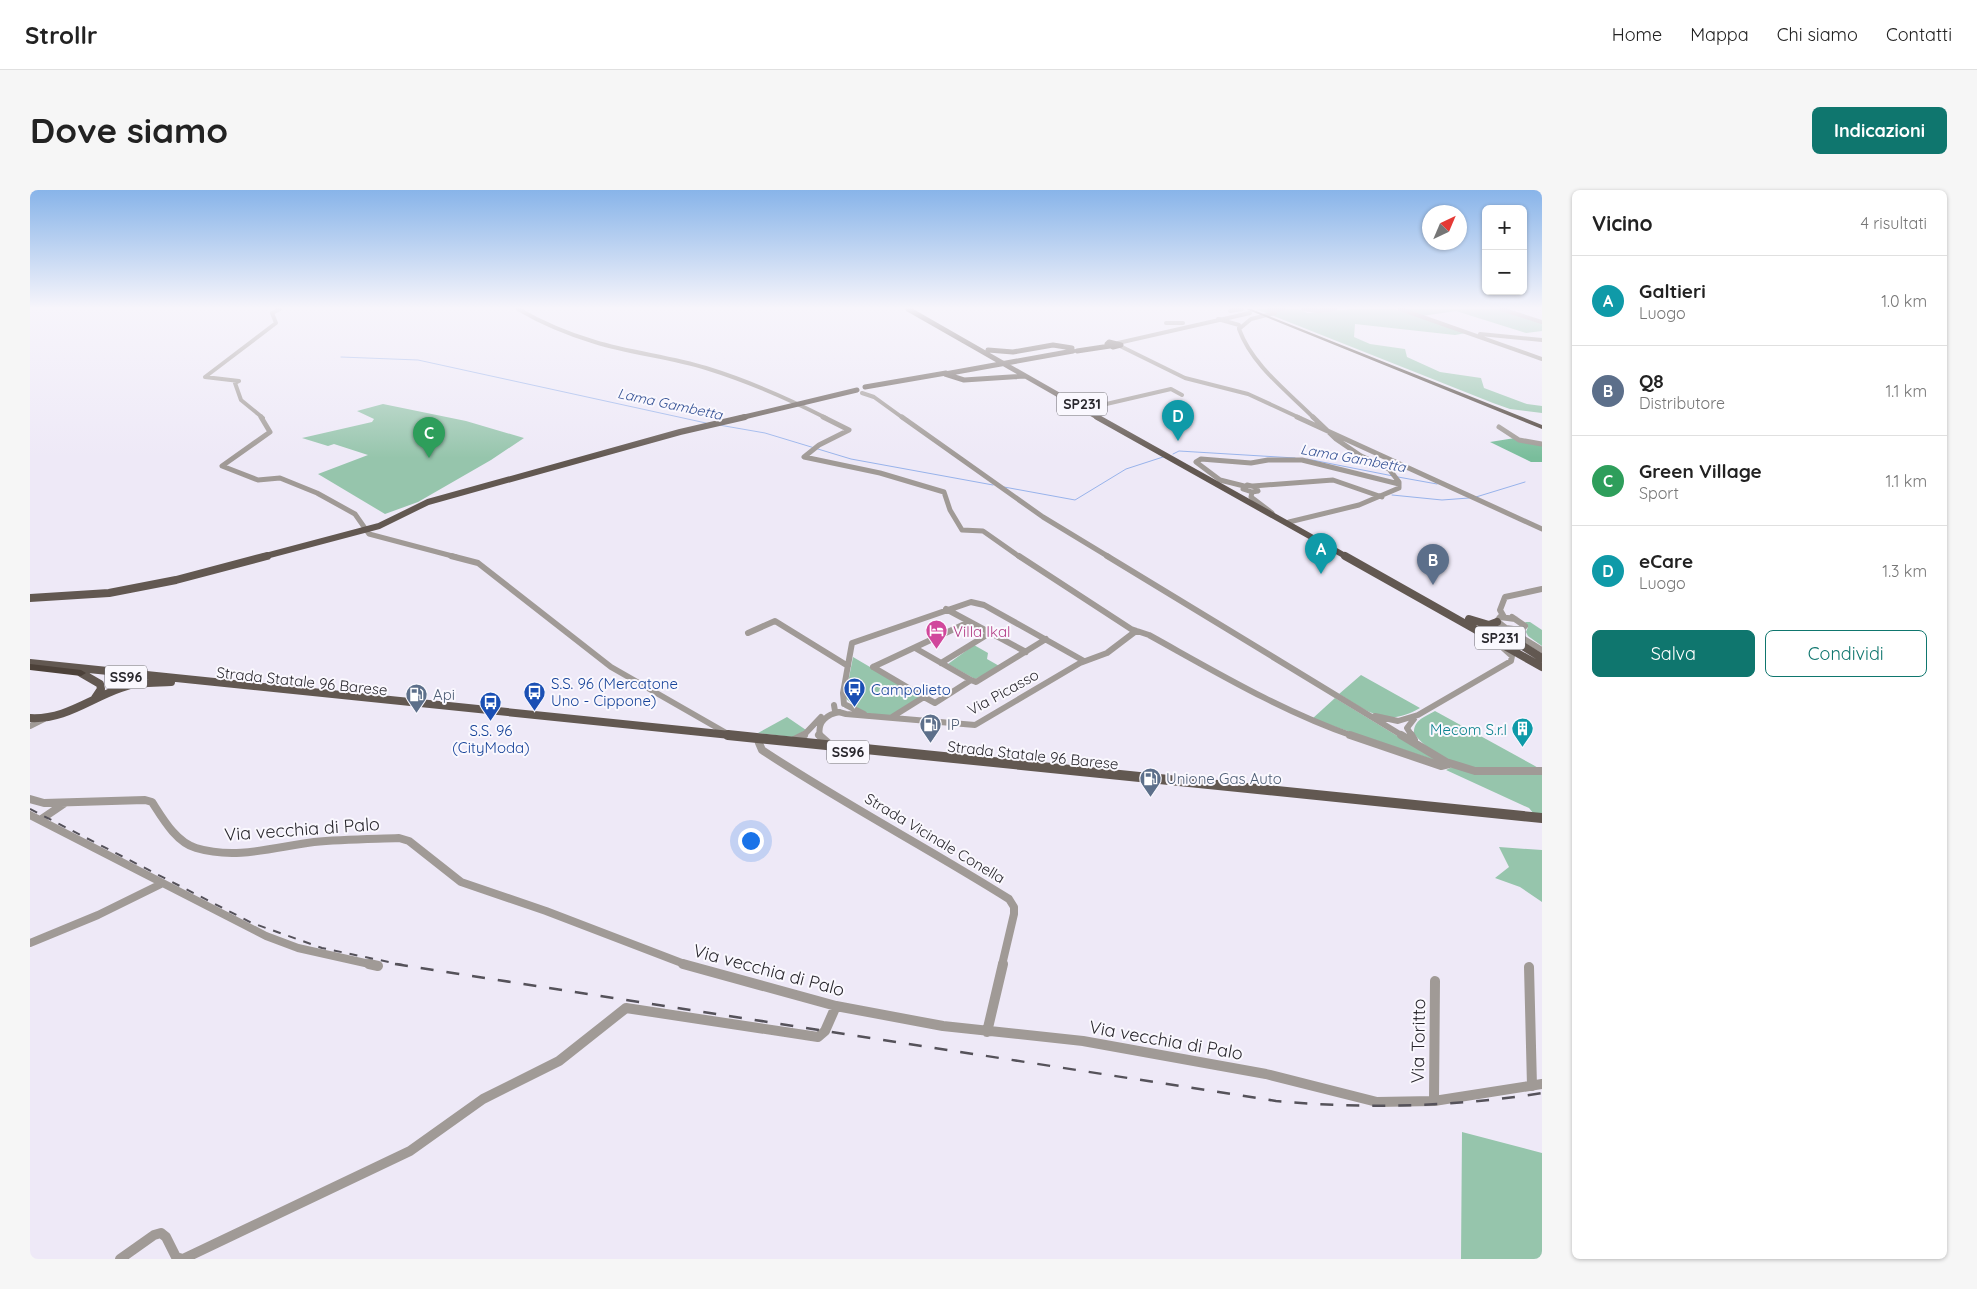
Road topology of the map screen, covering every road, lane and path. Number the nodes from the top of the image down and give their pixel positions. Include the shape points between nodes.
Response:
1 (233, 359) edge
2 (666, 359) edge
3 (1004, 359) edge
4 (1004, 359) edge
5 (1007, 359) edge
6 (1031, 359) edge
7 (1144, 359) edge
8 (1256, 359) edge
9 (1373, 359) edge
10 (1012, 363) junction
11 (952, 375) junction
12 (1002, 376) junction
13 (1041, 383) junction
14 (879, 385) junction
15 (861, 390) junction
16 (872, 393) junction
17 (1182, 395) dead end
18 (798, 404) junction
19 (1089, 408) junction
20 (1542, 426) edge
21 (1499, 427) dead end
22 (1331, 432) junction
23 (1542, 444) edge
24 (1209, 477) junction
25 (1399, 484) junction
26 (1243, 486) junction
27 (1252, 489) junction
28 (1383, 497) junction
29 (1272, 512) junction
30 (1289, 522) junction
31 (365, 529) junction
32 (1542, 529) edge
33 (1542, 589) edge
34 (30, 598) edge
35 (1501, 606) junction
36 (946, 609) junction
37 (1457, 613) junction
38 (1515, 619) junction
39 (1500, 620) junction
40 (969, 622) junction
41 (1476, 628) junction
42 (1516, 630) junction
43 (1136, 631) junction
44 (990, 633) junction
45 (748, 634) dead end
46 (1046, 640) junction
47 (914, 648) junction
48 (1542, 649) edge
49 (1026, 652) junction
50 (1542, 658) edge
51 (1084, 661) junction
52 (30, 663) edge
53 (941, 663) junction
54 (1542, 663) edge
55 (1506, 665) junction
56 (848, 666) junction
57 (30, 667) edge
58 (1542, 667) edge
59 (81, 673) junction
60 (971, 680) junction
61 (171, 682) junction
62 (843, 693) junction
63 (924, 697) junction
64 (92, 702) junction
65 (845, 704) junction
66 (834, 705) junction
67 (1358, 709) junction
68 (839, 712) junction
69 (869, 716) junction
70 (30, 718) edge
71 (892, 718) junction
72 (44, 719) junction
73 (1406, 722) junction
74 (30, 726) edge
75 (1391, 729) junction
76 (730, 735) junction
77 (786, 741) junction
78 (759, 743) junction
79 (835, 746) junction
80 (1428, 752) junction
81 (1449, 764) junction
82 (1542, 771) edge
83 (30, 799) edge
84 (66, 803) junction
85 (30, 815) edge
86 (1523, 818) junction
87 (40, 820) junction
88 (1542, 820) edge
89 (161, 884) junction
90 (30, 943) edge
91 (378, 966) dead end
92 (1529, 967) dead end
93 (1435, 981) dead end
94 (836, 1006) junction
95 (988, 1032) junction
96 (1542, 1084) edge
97 (1532, 1086) junction
98 (1434, 1101) junction
99 (120, 1259) edge

1 - 31 street via 205,377 239,381 235,383 241,400 264,418 270,432 222,466 258,480 280,478 318,493 355,514
2 - 18 street via 705,368 782,395
3 - 10 main road, SP231
4 - 10 main road, SP231
5 - 10 main road
6 - 10 main road
7 - 22 street via 1185,378 1248,394
8 - 22 street
9 - 20 highway
10 - 11 main road via 968,369
10 - 12 main road via 1010,371
10 - 13 main road, SP231
10 - 19 main road, SP231
11 - 12 main road via 966,380
11 - 14 main road
12 - 13 main road via 1023,376
13 - 41 main road, SP231
14 - 15 main road
14 - 16 main road
15 - 16 main road
15 - 18 main road
16 - 67 street via 1043,517
17 - 19 street via 1170,389
18 - 31 main road via 680,432 428,502 388,523
18 - 43 street via 849,430 814,448 804,457 880,473 944,492 962,530 984,531 1062,586
19 - 24 main road, SP231
21 - 23 street via 1519,440
22 - 25 street via 1347,448 1388,469
22 - 32 street
24 - 26 street via 1229,485
24 - 29 main road, SP231
25 - 26 street via 1300,460 1251,463 1201,459 1196,462 1220,480
25 - 28 street via 1399,488
26 - 27 street via 1244,490
27 - 28 street via 1333,480
27 - 29 street via 1250,497
28 - 30 street
29 - 30 main road, SP231
30 - 37 main road, SP231
31 - 34 main road via 150,586 96,595
31 - 76 street via 369,534 478,563 611,667
33 - 35 street via 1510,595
35 - 38 street
35 - 39 street
36 - 40 street
36 - 46 street via 972,602 984,605
36 - 56 street via 852,643
37 - 39 main road via 1485,625
37 - 54 main road, SP231
38 - 39 street
38 - 42 street via 1525,626
39 - 42 street
40 - 44 street
40 - 47 street
41 - 55 street via 1512,656 1513,660
41 - 58 main road, SP231
42 - 48 street via 1519,636
42 - 50 main road via 1502,633
43 - 51 street, Via Picasso via 1107,653
43 - 81 street via 1312,721 1441,766
44 - 49 street
44 - 53 street
45 - 56 street via 775,621
46 - 49 street
46 - 51 street
47 - 53 street
47 - 63 street via 873,667
49 - 60 street via 976,682
51 - 71 street, Via Picasso via 974,724
52 - 76 main road, Strada Statale 96 Barese / SS96
53 - 60 street
55 - 58 street via 1521,660
55 - 73 street
56 - 62 street
57 - 59 highway, Strada Statale 96 Barese
59 - 61 main road, Strada Statale 96 Barese / SS96
59 - 64 main road via 100,684 98,695
60 - 63 street via 935,703
61 - 64 main road via 134,684
61 - 78 main road, Strada Statale 96 Barese / SS96
62 - 65 street
62 - 66 street
63 - 71 street
64 - 72 main road via 66,714
65 - 66 street
65 - 68 street via 847,710
65 - 69 street
66 - 68 street via 834,710
66 - 77 street via 802,737
67 - 73 street
67 - 75 street
68 - 69 street, Via Picasso
68 - 79 street via 825,717 818,728 820,738
69 - 71 street, Via Picasso
70 - 72 main road
72 - 74 street
73 - 75 street via 1394,724
73 - 80 street via 1411,737
75 - 80 street
76 - 77 main road, Strada Statale 96 Barese / SS96
77 - 79 main road, Strada Statale 96 Barese / SS96
78 - 86 main road, Strada Statale 96 Barese / SS96
78 - 95 street, Strada Vicinale Conella via 762,750 815,785 941,856 1009,899 1014,906 1014,914
79 - 86 main road, Strada Statale 96 Barese / SS96
80 - 81 street
81 - 82 street via 1483,772
83 - 84 street, Via vecchia di Palo
84 - 87 street
84 - 94 street, Via vecchia di Palo via 152,802 166,824 181,839 195,848 219,852 248,853 315,842 399,838 409,841 461,882 668,959 726,978
85 - 87 street
86 - 88 main road, SS96
87 - 89 street
89 - 90 street
89 - 91 street via 266,936 306,950
92 - 97 street
93 - 98 street, Via Toritto
94 - 95 street, Via vecchia di Palo
94 - 99 street via 825,1031 813,1037 626,1008 559,1061 483,1099 410,1151 192,1256 176,1257 161,1233
95 - 98 street, Via vecchia di Palo via 1083,1042 1266,1074 1377,1102
96 - 97 street, Via vecchia di Palo
97 - 98 street, Via vecchia di Palo

